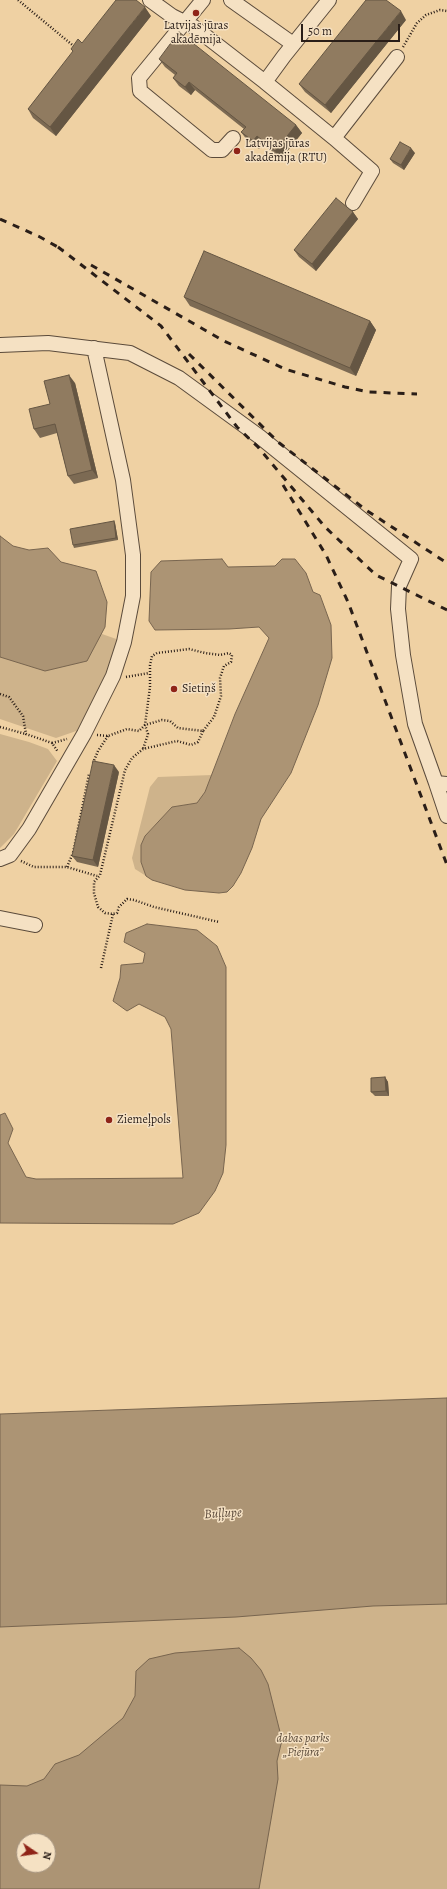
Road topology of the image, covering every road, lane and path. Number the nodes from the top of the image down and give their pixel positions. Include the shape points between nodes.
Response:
1 (18, 0) edge
2 (150, 0) edge
3 (203, 0) edge
4 (231, 0) edge
5 (329, 0) edge
6 (447, 11) edge
7 (184, 22) junction
8 (294, 44) junction
9 (81, 52) edge
10 (397, 57) joint
11 (265, 82) junction
12 (233, 138) dead end
13 (334, 138) junction
14 (352, 203) dead end
15 (0, 345) edge
16 (94, 348) junction
17 (149, 673) junction
18 (113, 676) junction
19 (0, 694) edge
20 (145, 725) junction
21 (0, 727) edge
22 (203, 731) junction
23 (26, 734) junction
24 (84, 734) junction
25 (108, 736) junction
26 (52, 743) junction
27 (143, 749) junction
28 (66, 764) junction
29 (89, 774) junction
30 (96, 774) edge
31 (441, 783) edge
32 (447, 816) edge
33 (73, 853) junction
34 (78, 855) edge
35 (5, 857) edge
36 (67, 867) junction
37 (97, 876) junction
38 (113, 914) junction
39 (0, 918) edge
40 (219, 922) dead end
41 (35, 924) dead end
42 (101, 968) dead end

1 - 9 path
2 - 7 lane
3 - 7 lane
4 - 8 lane
5 - 8 lane
6 - 10 path via 440,10 426,15 417,23
7 - 11 lane
7 - 12 lane via 139,78 140,91 212,150 222,150
8 - 11 lane
10 - 13 lane
11 - 13 lane
13 - 14 lane via 372,171
15 - 16 lane via 48,344
16 - 18 lane via 123,480 132,555 133,596 124,642
16 - 31 lane via 130,353 180,378 260,437 411,559 399,586 398,609 403,655 415,724
17 - 18 path via 119,678
17 - 20 path via 150,687
17 - 22 path via 152,656 157,653 189,649 232,655 231,662 224,666 220,678 221,696 214,717
18 - 24 lane
19 - 23 path via 9,697 23,716
20 - 22 path via 162,720 178,728
20 - 25 path via 139,731 127,730
20 - 27 path via 148,734
21 - 23 path
22 - 27 path via 198,742 191,745 177,741
23 - 26 path
24 - 25 path
24 - 26 path
24 - 28 lane
25 - 29 path via 98,751
26 - 28 path
27 - 37 path via 132,758 125,770 100,875
28 - 35 lane via 29,830
29 - 30 path
29 - 33 path
31 - 32 lane
33 - 34 path
33 - 36 path
35 - 36 path via 34,867
36 - 37 path
37 - 38 path via 94,893 98,907 105,913
38 - 40 path via 117,913 127,899
38 - 42 path
39 - 41 lane

